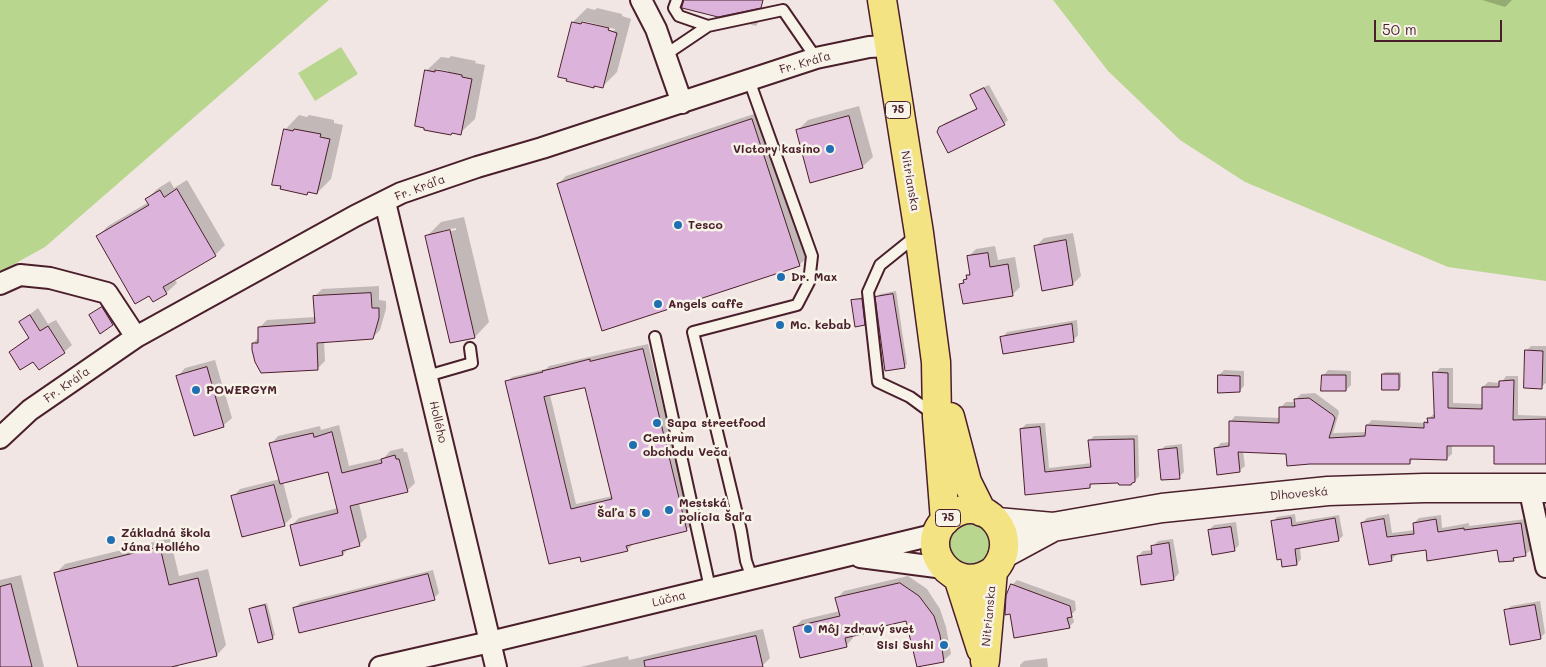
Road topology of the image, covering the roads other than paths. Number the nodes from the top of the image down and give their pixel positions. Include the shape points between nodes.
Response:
1 (641, 0) edge
2 (676, 0) edge
3 (882, 0) edge
4 (782, 5) edge
5 (708, 26) junction
6 (888, 46) junction
7 (665, 55) junction
8 (816, 58) junction
9 (749, 80) junction
10 (682, 103) junction
11 (385, 202) junction
12 (919, 234) junction
13 (0, 284) edge
14 (136, 337) junction
15 (655, 337) dead end
16 (470, 348) dead end
17 (936, 362) junction
18 (427, 376) junction
19 (938, 417) junction
20 (0, 438) edge
21 (1537, 488) edge
22 (989, 517) junction
23 (941, 527) junction
24 (1053, 527) junction
25 (848, 556) junction
26 (998, 563) junction
27 (1546, 567) edge
28 (951, 572) junction
29 (752, 578) junction
30 (710, 588) junction
31 (490, 642) junction
32 (986, 664) edge
33 (380, 667) edge
34 (496, 667) edge

1 - 7 street
2 - 5 lane via 674,8 679,16
3 - 6 main road, Nitrianska / 75
4 - 5 lane
4 - 8 lane
5 - 7 lane
6 - 8 street, Fr. Kráľa
6 - 12 main road, Nitrianska / 75
7 - 10 street
8 - 9 street, Fr. Kráľa
9 - 10 street, Fr. Kráľa
9 - 29 lane via 812,256 809,282 797,305 693,332
10 - 11 street, Fr. Kráľa via 477,167 401,193
11 - 14 street, Fr. Kráľa
11 - 18 street, Hollého
12 - 17 main road, Nitrianska / 75
12 - 19 lane via 880,265 868,292 878,382 910,397
13 - 14 street via 20,275 50,278 106,293
14 - 20 street, Fr. Kráľa via 30,410
15 - 30 lane
16 - 18 lane via 472,363
17 - 19 main road, Nitrianska / 75
17 - 22 main road, Nitrianska / 75 via 967,482
18 - 31 street, Hollého
19 - 23 main road, Nitrianska / 75
21 - 24 main road, Dlhoveská via 1328,492 1162,508
21 - 27 street
22 - 23 main road, 75 via 962,510 950,516
22 - 24 main road, Dlhoveská
22 - 26 main road, Nitrianska / 75 via 1003,534
23 - 25 street, Lúčna
23 - 28 main road, Nitrianska / 75 via 936,548 940,562
24 - 26 main road, Dlhoveská
25 - 28 street, Lúčna
25 - 29 street, Lúčna
26 - 28 main road, Nitrianska via 980,578 965,579
26 - 32 main road, Nitrianska / 75
28 - 32 main road, Nitrianska / 75
29 - 30 street, Lúčna
30 - 31 street, Lúčna
31 - 33 street
31 - 34 street, Hollého

